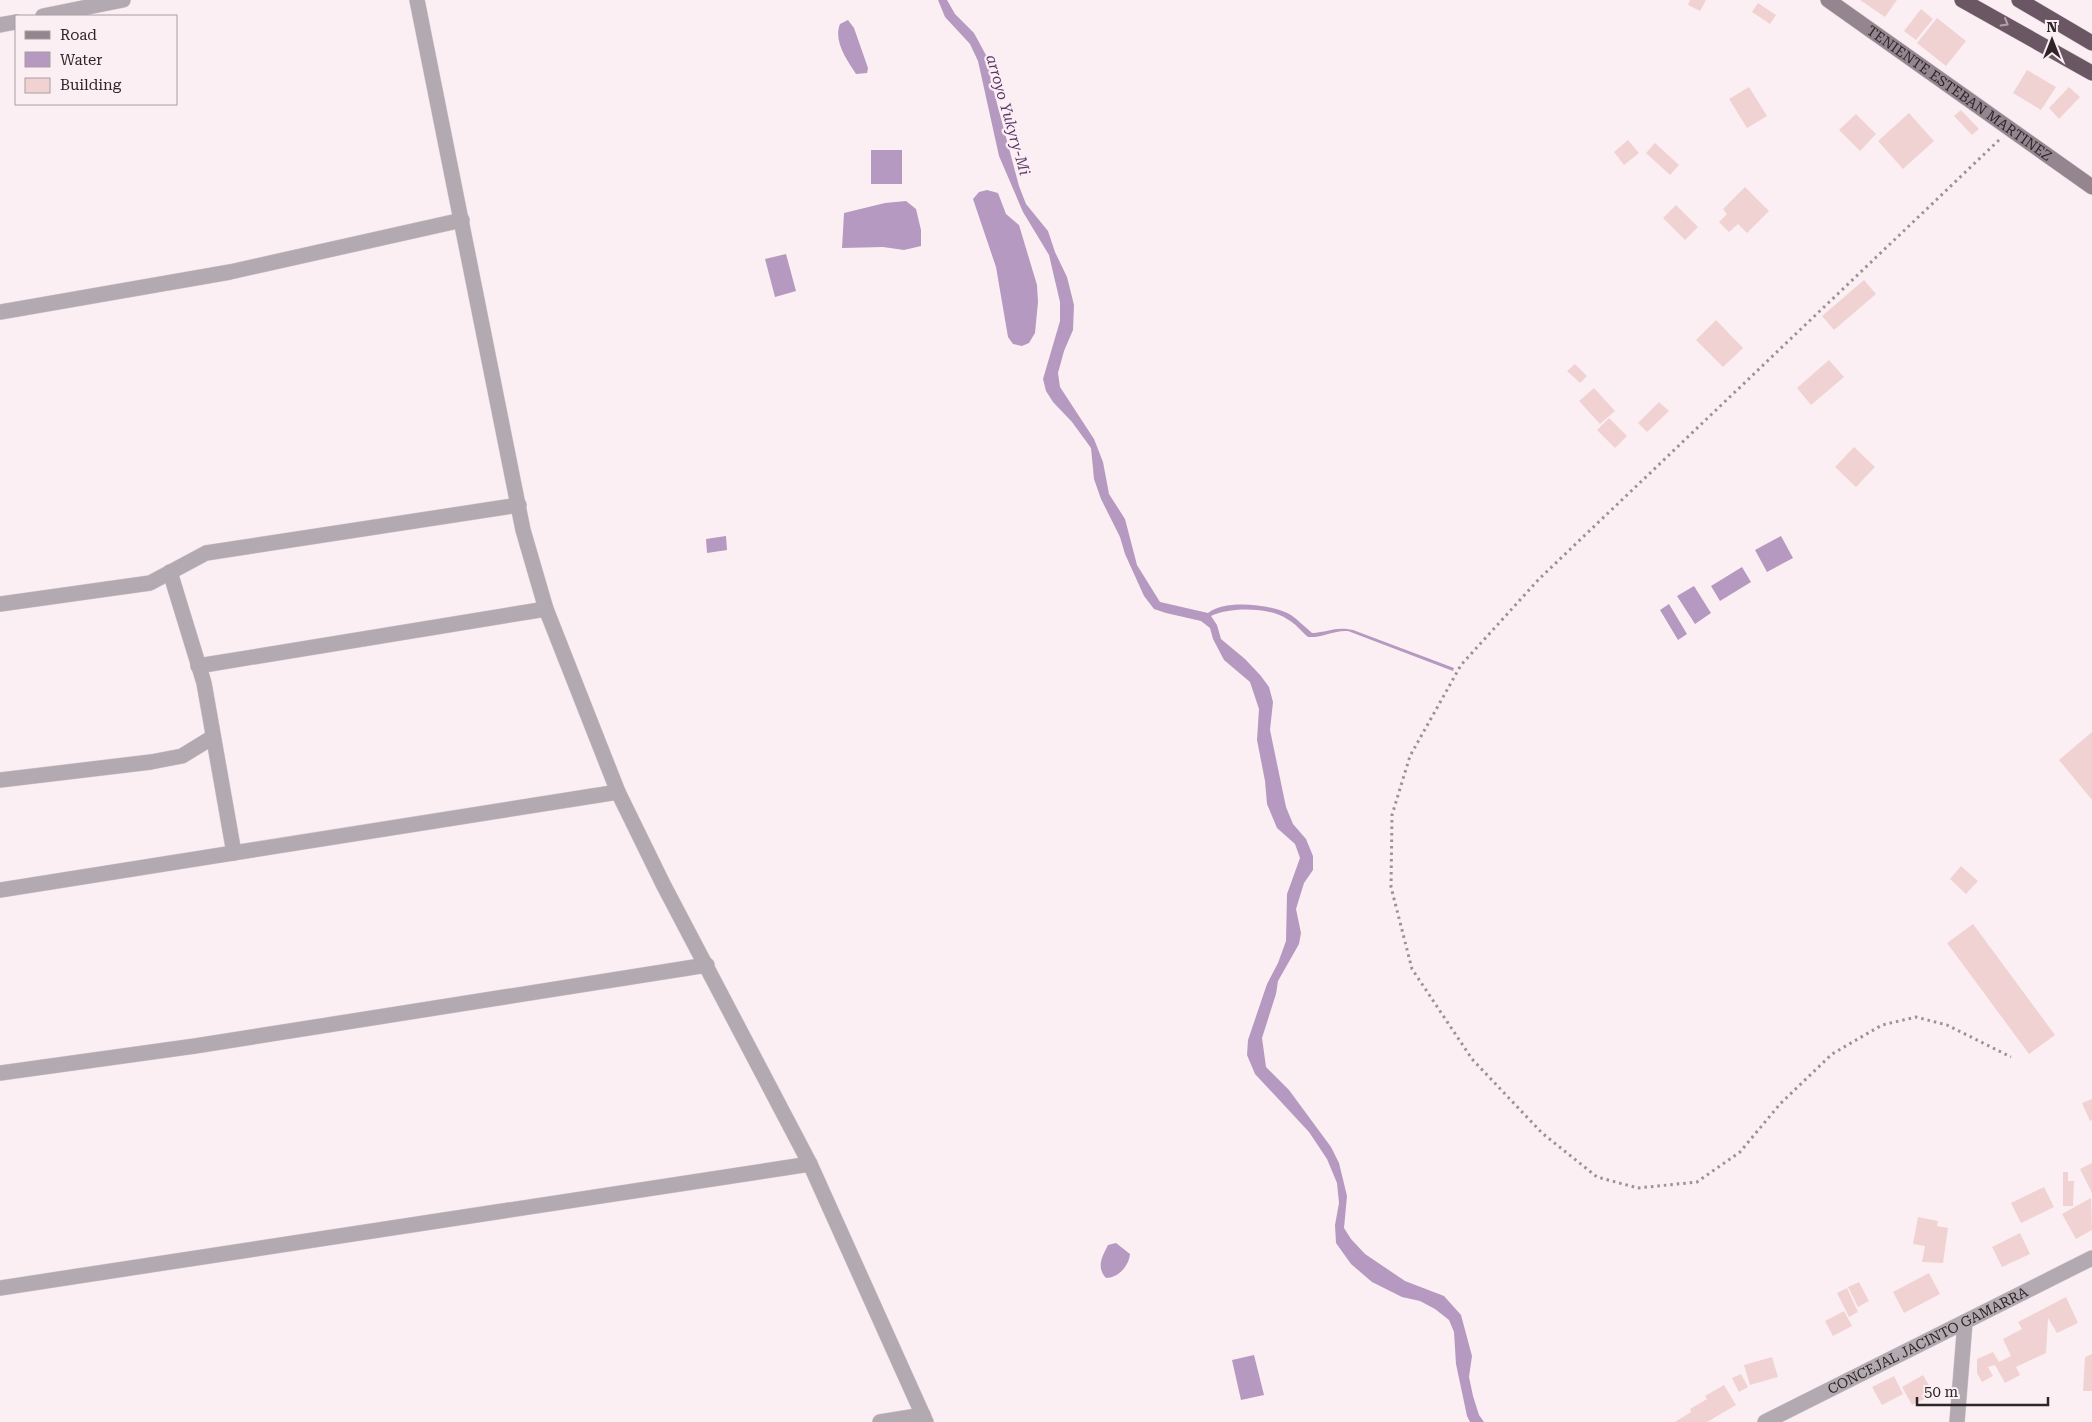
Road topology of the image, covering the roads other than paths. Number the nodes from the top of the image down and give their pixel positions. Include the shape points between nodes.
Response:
1 (123, 0) edge
2 (417, 0) edge
3 (1828, 0) edge
4 (1962, 0) edge
5 (2019, 0) edge
6 (48, 15) edge
7 (15, 22) edge
8 (0, 25) edge
9 (2092, 43) edge
10 (2092, 73) edge
11 (2092, 187) edge
12 (462, 220) junction
13 (0, 312) edge
14 (518, 505) junction
15 (170, 572) junction
16 (0, 604) edge
17 (546, 609) junction
18 (198, 666) junction
19 (213, 737) junction
20 (0, 780) edge
21 (618, 792) junction
22 (234, 853) junction
23 (0, 890) edge
24 (707, 965) junction
25 (0, 1073) edge
26 (810, 1164) junction
27 (2092, 1258) edge
28 (0, 1288) edge
29 (1965, 1322) junction
30 (925, 1418) edge
31 (880, 1422) edge
32 (1765, 1422) edge
33 (1956, 1422) edge

1 - 6 street
2 - 12 street
3 - 11 street, TENIENTE ESTEBAN MARTINEZ
4 -> 10 highway
5 - 9 highway
7 - 8 street
12 - 13 street via 230,272
12 - 14 street
14 - 15 street via 206,552
14 - 17 street
15 - 16 street via 150,583
15 - 18 street
17 - 18 street
17 - 21 street
18 - 19 street
19 - 20 street via 182,756
19 - 22 street
21 - 22 street
21 - 24 street
22 - 23 street
24 - 25 street via 195,1046
24 - 26 street
26 - 28 street
26 - 30 street
27 - 29 street, CONCEJAL JACINTO GAMARRA
29 - 32 street, CONCEJAL JACINTO GAMARRA
29 - 33 street
30 - 31 street

